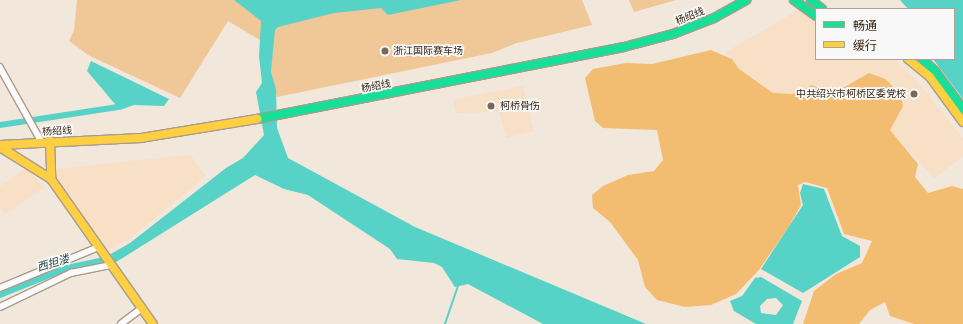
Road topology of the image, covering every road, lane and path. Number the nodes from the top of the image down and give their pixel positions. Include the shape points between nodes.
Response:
1 (794, 0) edge
2 (811, 0) edge
3 (744, 1) edge
4 (821, 8) edge
5 (815, 15) edge
6 (909, 60) edge
7 (923, 60) edge
8 (0, 67) edge
9 (963, 109) edge
10 (963, 122) edge
11 (50, 141) junction
12 (42, 142) junction
13 (0, 146) edge
14 (51, 179) junction
15 (99, 247) junction
16 (111, 265) junction
17 (0, 288) edge
18 (0, 307) edge
19 (142, 308) junction
20 (120, 324) edge
21 (153, 324) edge

1 - 5 main road
2 - 4 main road
3 - 11 main road, 杨绍线 via 672,34 631,45 258,119 141,138
6 - 10 main road via 930,77
7 - 9 main road via 935,71
8 - 12 street
11 - 12 main road, 杨绍线
11 - 14 main road
12 - 13 main road, 杨绍线
13 - 14 main road
14 - 15 main road
15 - 16 main road
15 - 17 street
16 - 18 street via 71,273
16 - 19 main road
19 - 20 street
19 - 21 main road

